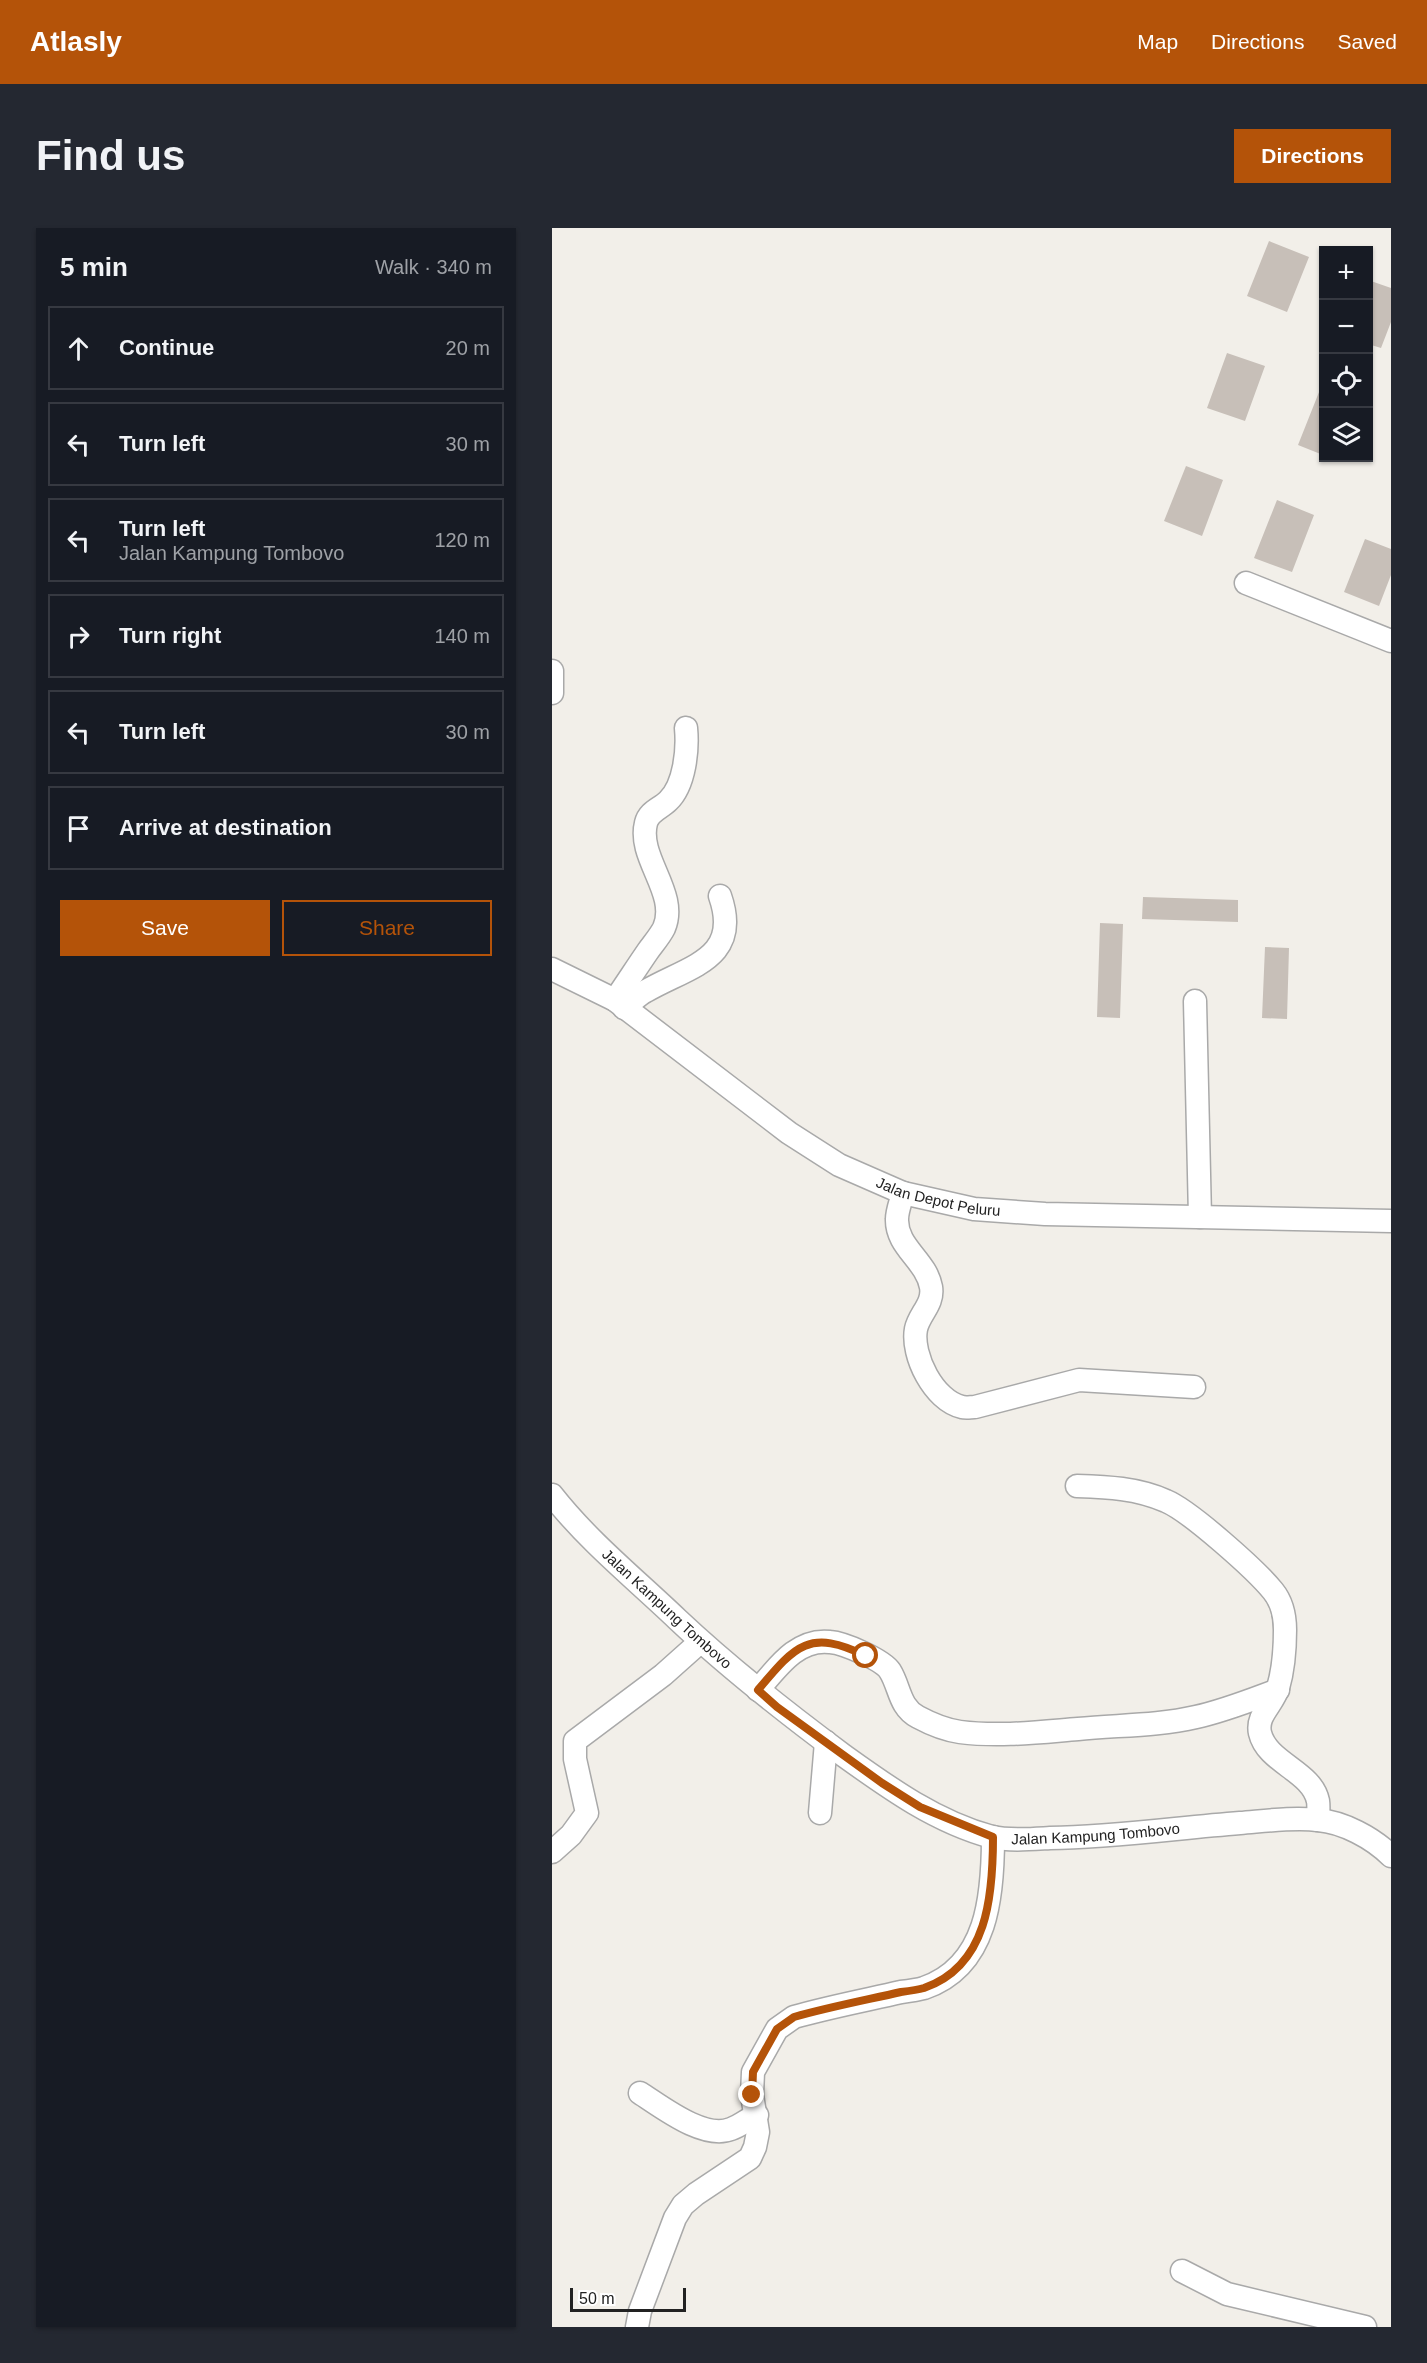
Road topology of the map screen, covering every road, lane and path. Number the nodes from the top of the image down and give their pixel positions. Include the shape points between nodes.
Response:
1 (1246, 583) dead end
2 (1391, 641) edge
3 (686, 728) dead end
4 (720, 896) dead end
5 (552, 969) edge
6 (1195, 1001) dead end
7 (620, 1004) junction
8 (903, 1193) junction
9 (1200, 1217) junction
10 (1391, 1221) edge
11 (1194, 1387) dead end
12 (1077, 1486) dead end
13 (552, 1496) edge
14 (700, 1642) junction
15 (758, 1690) junction
16 (1278, 1690) junction
17 (826, 1742) junction
18 (820, 1813) dead end
19 (1318, 1820) junction
20 (993, 1837) junction
21 (552, 1852) edge
22 (1391, 1856) edge
23 (640, 2093) dead end
24 (757, 2115) junction
25 (1182, 2271) dead end
26 (636, 2327) edge
27 (1365, 2327) edge

1 - 2 street
3 - 7 street via 685,765 674,794 650,813 645,828 652,864 667,903 664,928
4 - 7 street via 725,933 713,952 677,977
5 - 7 street, Jalan Depot Peluru
6 - 9 street
7 - 8 street, Jalan Depot Peluru via 789,1134 839,1165
8 - 9 street, Jalan Depot Peluru via 974,1209
8 - 11 street via 896,1218 897,1232 927,1272 932,1293 916,1328 915,1344 919,1360 945,1398 961,1407 975,1407 1079,1380
9 - 10 street, Jalan Depot Peluru
12 - 16 street via 1118,1488 1167,1501 1196,1521 1273,1591 1285,1622
13 - 14 street, Jalan Kampung Tombovo via 606,1555
14 - 15 street, Jalan Kampung Tombovo
14 - 21 street via 575,1741 575,1759 588,1812
15 - 16 street via 793,1652 816,1642 831,1642 883,1664 914,1715 958,1731 1023,1732 1154,1724 1220,1711
15 - 17 street, Jalan Kampung Tombovo
16 - 19 street via 1259,1724 1261,1738 1313,1789 1318,1801
17 - 18 street
17 - 20 street, Jalan Kampung Tombovo via 920,1807
19 - 20 street, Jalan Kampung Tombovo via 1111,1836
19 - 22 street, Jalan Kampung Tombovo via 1367,1837
20 - 24 street via 988,1910 971,1952 949,1976 924,1988 794,2017 777,2029 753,2072 752,2095
23 - 24 street via 700,2128 715,2131 731,2130
24 - 26 street via 758,2132 750,2158 696,2194 675,2218
25 - 27 street via 1227,2294

